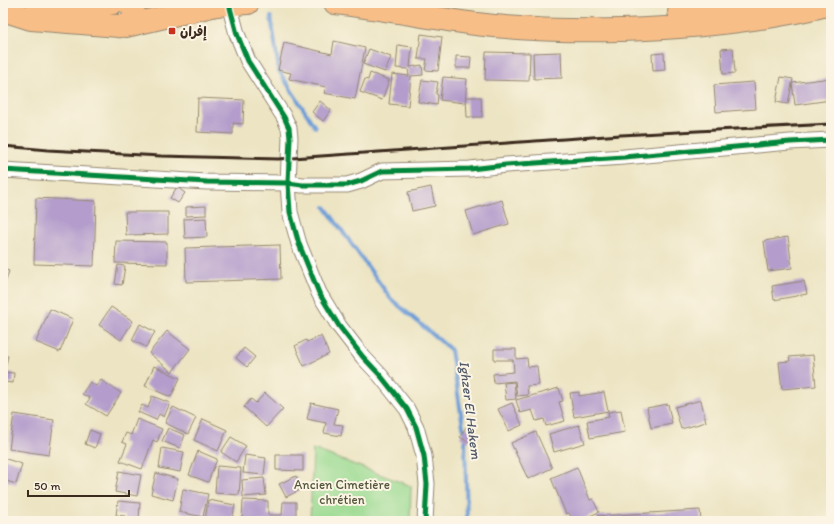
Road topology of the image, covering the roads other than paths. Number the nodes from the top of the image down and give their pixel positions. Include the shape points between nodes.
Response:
1 (38, 3) edge
2 (114, 3) edge
3 (128, 3) edge
4 (335, 3) edge
5 (439, 3) edge
6 (759, 3) edge
7 (226, 4) edge
8 (831, 4) edge
9 (3, 10) edge
10 (123, 26) junction
11 (831, 140) edge
12 (3, 170) edge
13 (288, 183) junction
14 (425, 521) edge

1 - 2 main road via 78,6
2 - 10 main road via 109,11 110,18 113,23
3 - 10 main road via 134,14 132,21
4 - 8 main road via 476,24 580,31 715,24 764,18
5 - 6 main road via 490,11 593,16 661,14
7 - 10 main road
7 - 13 street via 248,61 289,128
9 - 10 main road via 31,19
11 - 13 street via 470,169 382,171 348,185
12 - 13 street
13 - 14 street via 290,212 299,244 319,293 338,326 407,409 416,427 424,456 427,484

